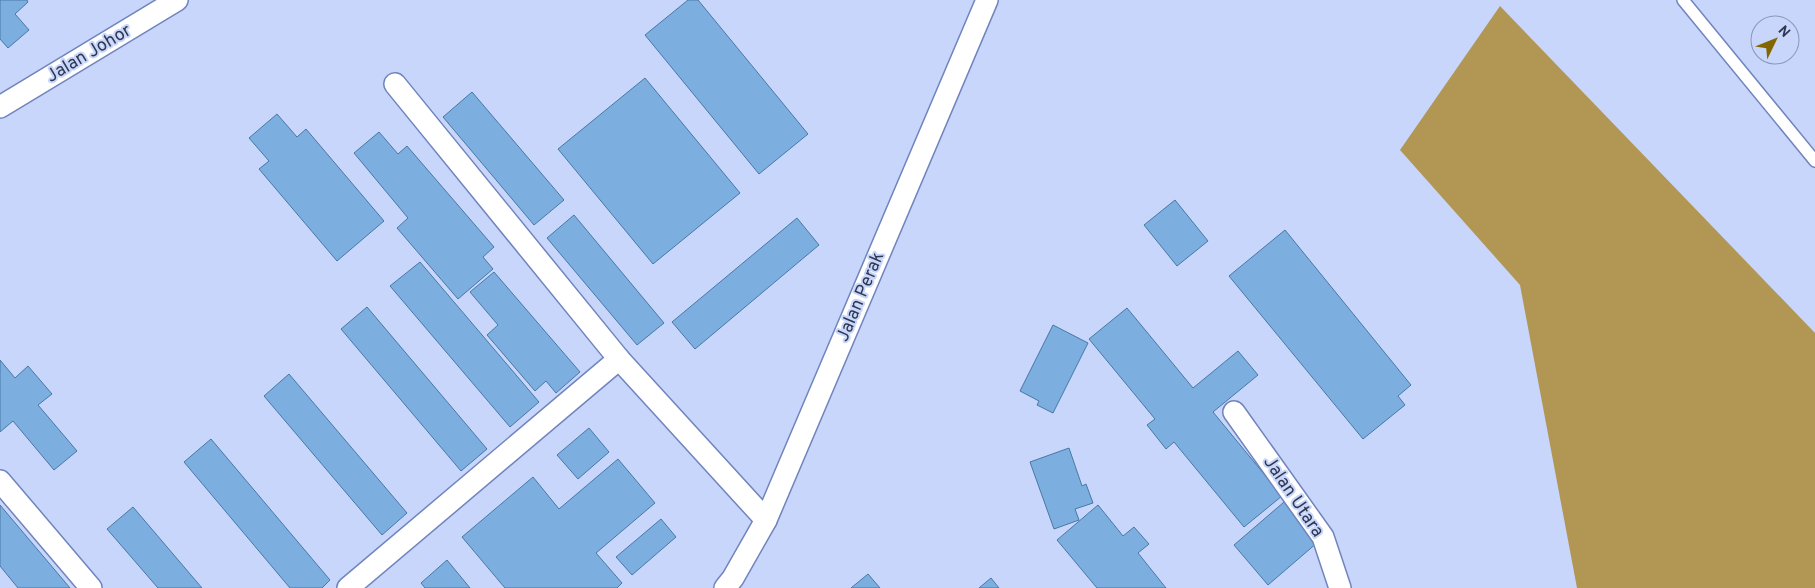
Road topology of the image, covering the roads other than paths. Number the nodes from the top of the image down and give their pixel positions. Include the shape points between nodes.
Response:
1 (178, 0) edge
2 (987, 0) edge
3 (1683, 0) edge
4 (395, 84) dead end
5 (0, 107) edge
6 (1815, 161) edge
7 (619, 359) junction
8 (1234, 412) dead end
9 (0, 481) edge
10 (766, 520) junction
11 (734, 585) edge
12 (91, 588) edge
13 (348, 588) edge
14 (1340, 588) edge

1 - 5 street, Jalan Johor
2 - 10 street, Jalan Perak
3 - 6 lane
4 - 7 street
7 - 10 street
7 - 13 street
8 - 14 street, Jalan Utara via 1323,537
9 - 12 street
10 - 11 street, Jalan Perak

